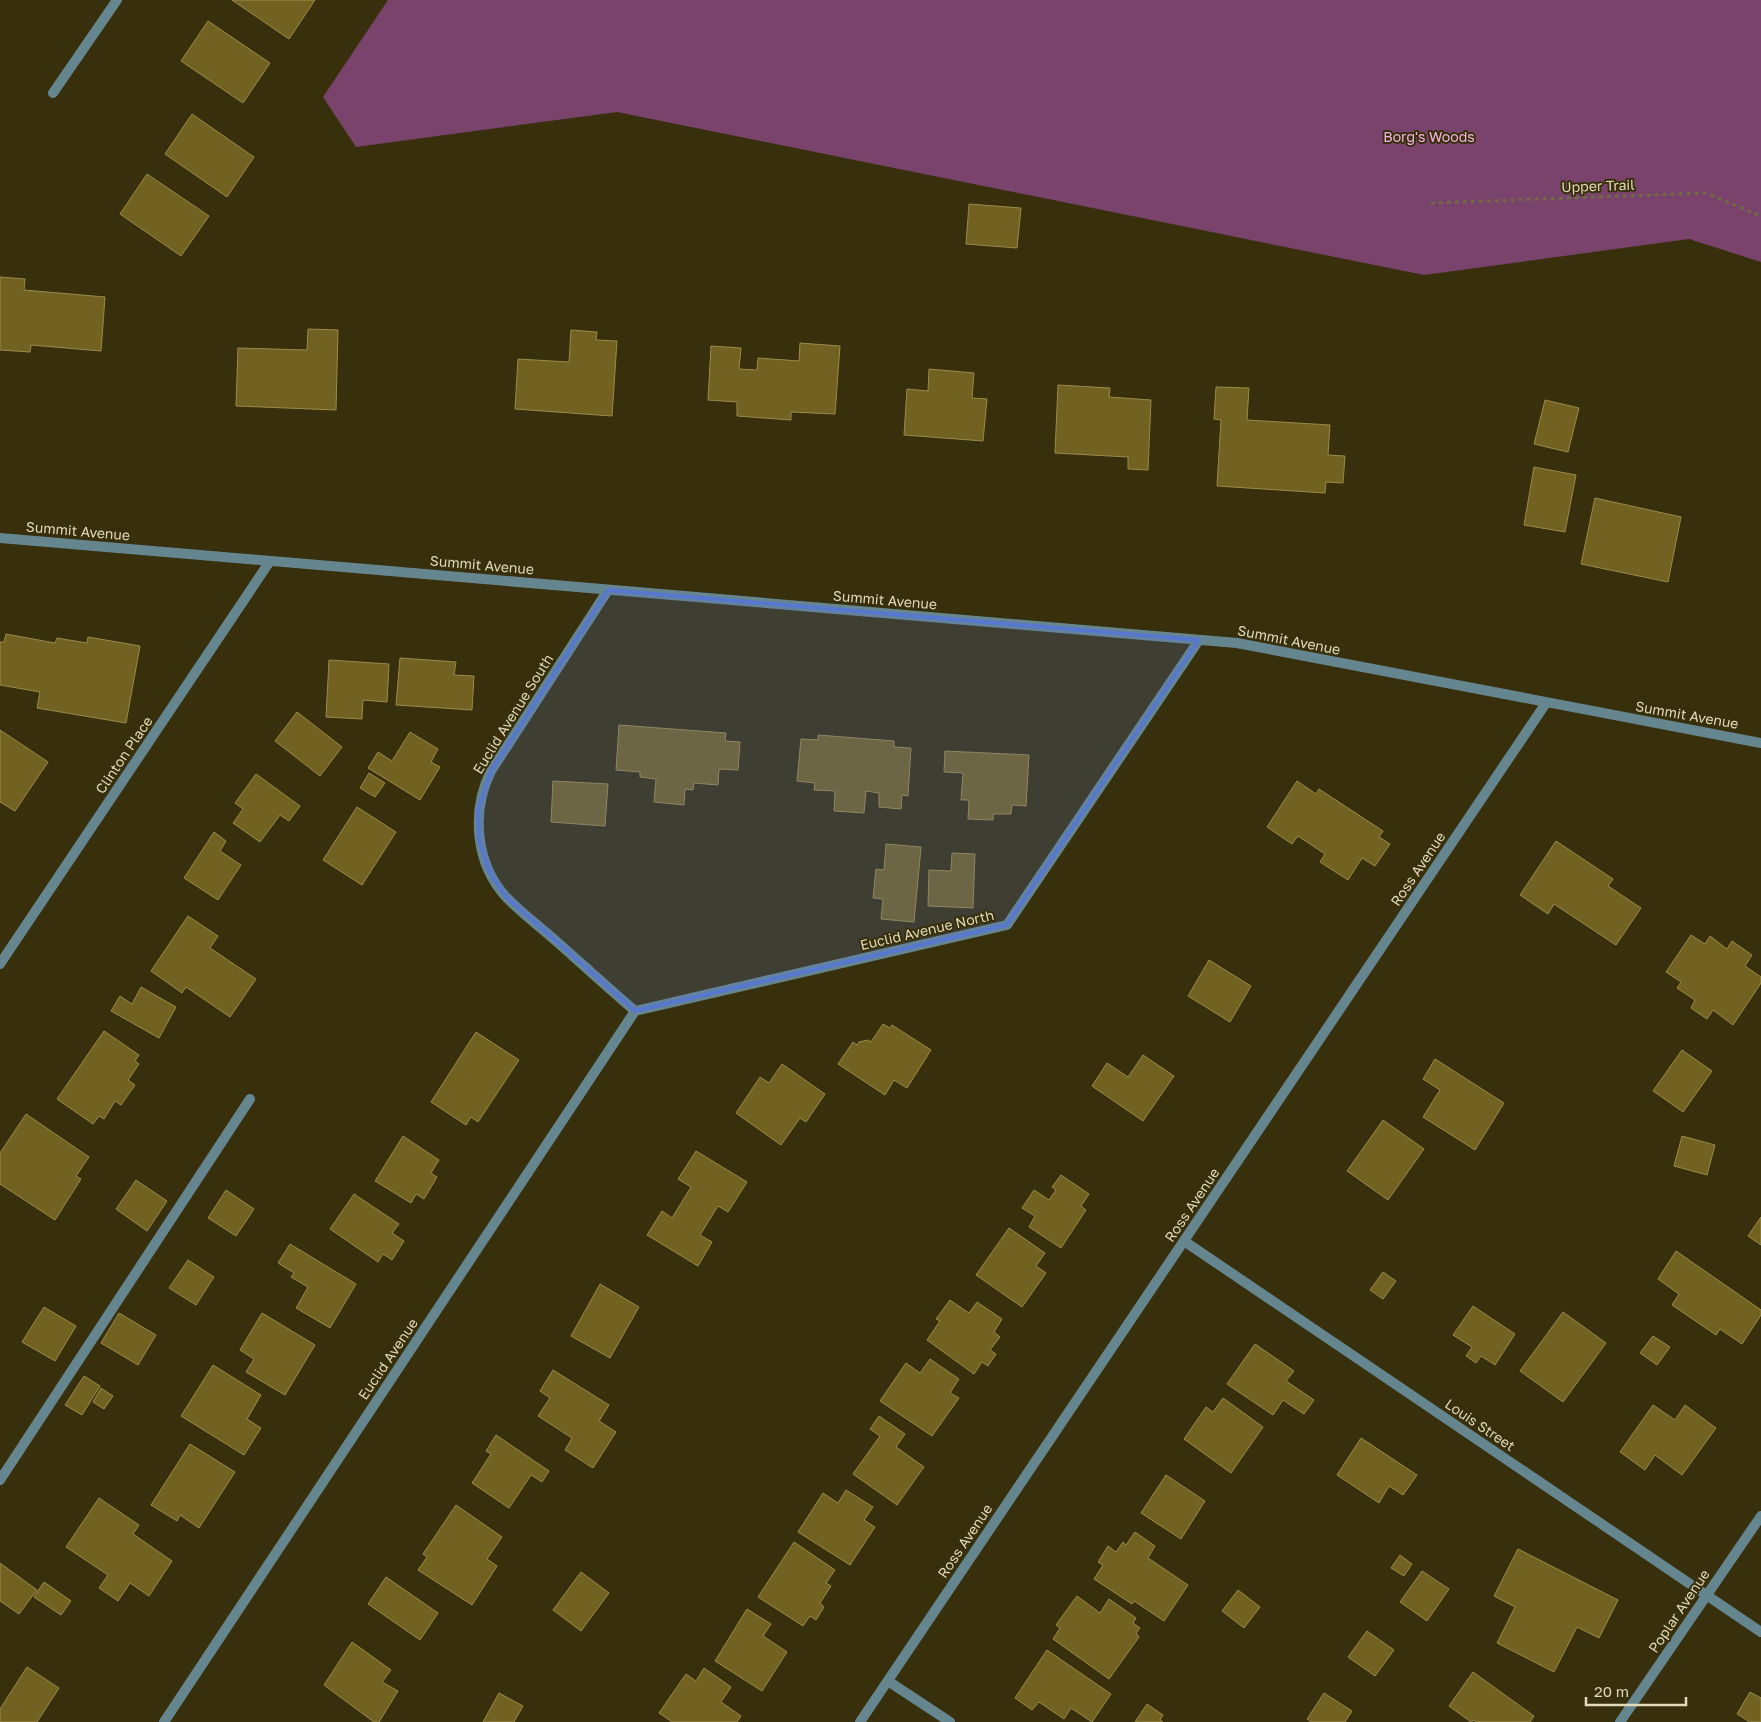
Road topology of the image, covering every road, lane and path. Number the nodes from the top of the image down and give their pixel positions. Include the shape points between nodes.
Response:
1 (116, 0) edge
2 (53, 93) dead end
3 (1431, 202) dead end
4 (1761, 216) edge
5 (0, 538) edge
6 (270, 561) junction
7 (608, 590) junction
8 (1199, 640) junction
9 (1546, 703) junction
10 (1761, 743) edge
11 (0, 964) edge
12 (635, 1011) junction
13 (250, 1099) dead end
14 (1184, 1241) junction
15 (0, 1480) edge
16 (1761, 1516) edge
17 (1706, 1595) junction
18 (1761, 1632) edge
19 (888, 1681) junction
20 (164, 1722) edge
21 (860, 1722) edge
22 (950, 1722) edge
23 (1620, 1722) edge

1 - 2 street
3 - 4 path, Upper Trail via 1706,194
5 - 6 street, Summit Avenue
6 - 7 street, Summit Avenue
6 - 11 street, Clinton Place
7 - 8 street, Summit Avenue
7 - 12 street, Euclid Avenue South via 490,770 478,810 479,841 489,871 506,897
8 - 9 street, Summit Avenue via 1236,643
8 - 12 street, Euclid Avenue North via 1007,926
9 - 10 street, Summit Avenue
9 - 14 street, Ross Avenue
12 - 20 street, Euclid Avenue
13 - 15 street
14 - 17 street, Louis Street
14 - 19 street, Ross Avenue
16 - 17 street, Poplar Avenue
17 - 18 street, Louis Street
17 - 23 street, Poplar Avenue
19 - 21 street, Ross Avenue
19 - 22 street

